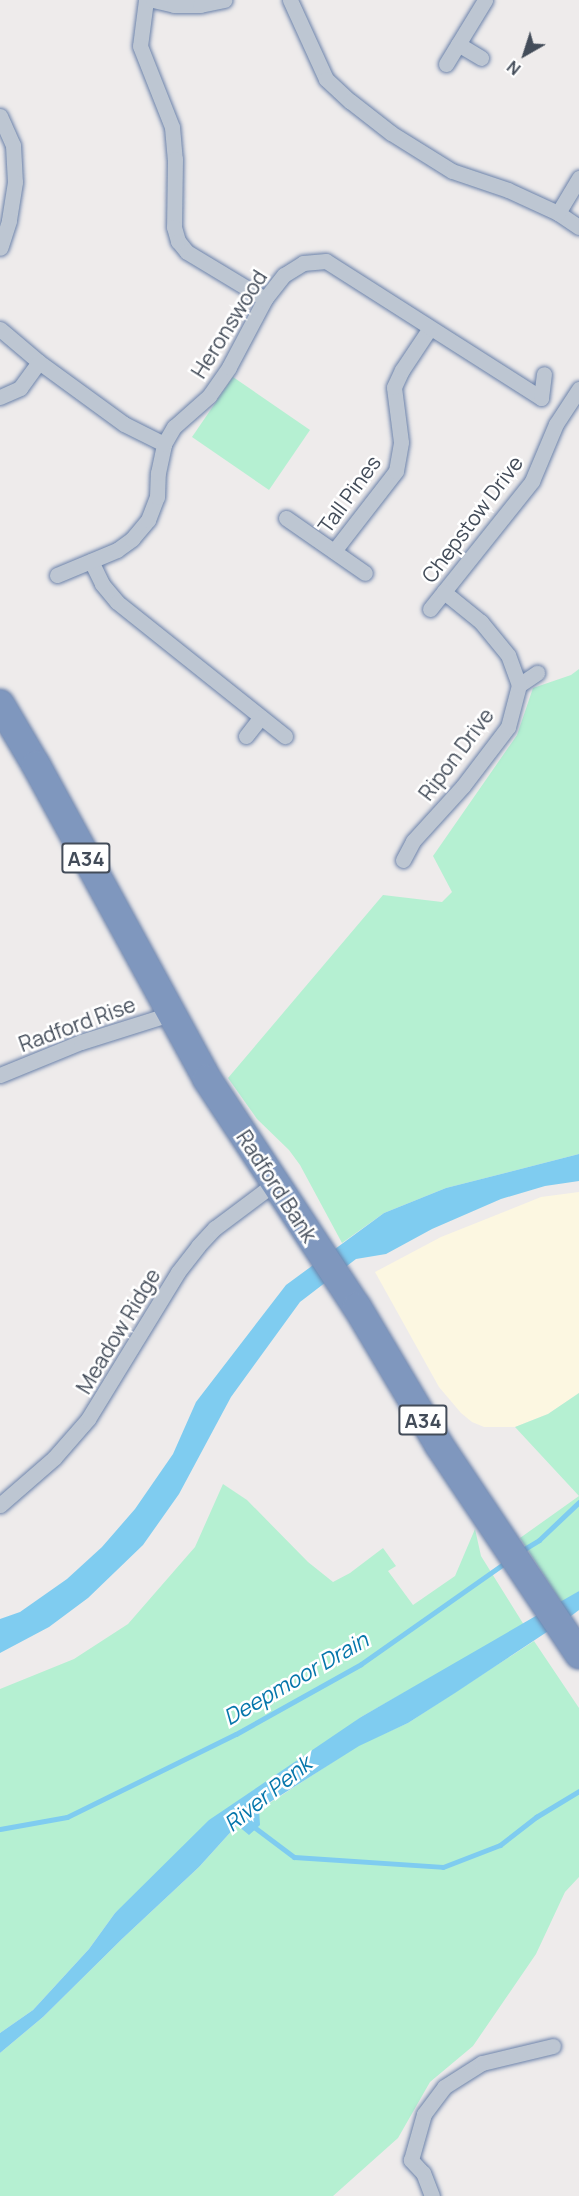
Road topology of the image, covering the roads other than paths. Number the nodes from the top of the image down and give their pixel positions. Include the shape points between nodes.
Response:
1 (146, 0) edge
2 (153, 0) edge
3 (224, 0) edge
4 (290, 0) edge
5 (485, 0) edge
6 (458, 44) junction
7 (481, 58) dead end
8 (446, 64) dead end
9 (0, 116) edge
10 (579, 178) edge
11 (558, 213) junction
12 (579, 227) edge
13 (0, 248) edge
14 (266, 299) junction
15 (430, 328) junction
16 (0, 329) edge
17 (39, 362) junction
18 (544, 374) dead end
19 (579, 389) edge
20 (0, 397) edge
21 (164, 444) junction
22 (286, 518) dead end
23 (334, 551) junction
24 (91, 561) junction
25 (365, 573) dead end
26 (57, 575) dead end
27 (444, 591) junction
28 (430, 609) dead end
29 (537, 673) dead end
30 (519, 685) junction
31 (0, 705) edge
32 (261, 717) junction
33 (246, 736) dead end
34 (285, 736) dead end
35 (403, 860) dead end
36 (170, 1014) junction
37 (0, 1075) edge
38 (275, 1183) junction
39 (0, 1505) edge
40 (579, 1654) edge
41 (554, 2046) dead end
42 (432, 2196) edge

1 - 14 street via 140,46 172,127 174,227 178,241 187,252
2 - 3 street via 200,5
4 - 11 street via 326,80 350,101 452,171
5 - 6 street
6 - 7 street
6 - 8 street
9 - 13 street via 13,145 15,182
10 - 11 street
11 - 12 street
14 - 15 street, Heronswood via 284,275 303,263 326,261
14 - 21 street, Heronswood via 209,396 174,427
15 - 18 street, Heronswood via 541,398
15 - 23 street, Tall Pines via 394,387 401,442 396,471
16 - 17 street
17 - 20 street via 20,388
17 - 21 street via 124,424
19 - 27 street, Chepstow Drive via 556,424 532,481
21 - 24 street, Heronswood via 157,497 148,520 117,550
22 - 23 street, Tall Pines
23 - 25 street, Tall Pines
24 - 26 street, Heronswood
24 - 32 street via 102,584 117,602
27 - 28 street, Chepstow Drive
27 - 30 street via 481,622 508,655
29 - 30 street
30 - 35 street, Ripon Drive via 508,727 464,786 410,838
31 - 36 highway, Radford Bank / A34
32 - 33 street
32 - 34 street
36 - 37 street, Radford Rise via 81,1042
36 - 38 highway, Radford Bank / A34
38 - 39 street, Meadow Ridge via 215,1228 198,1246 88,1419 54,1458
38 - 40 highway, Radford Bank / A34 via 357,1307 415,1408
41 - 42 street via 482,2063 444,2087 424,2114 411,2160 423,2173

